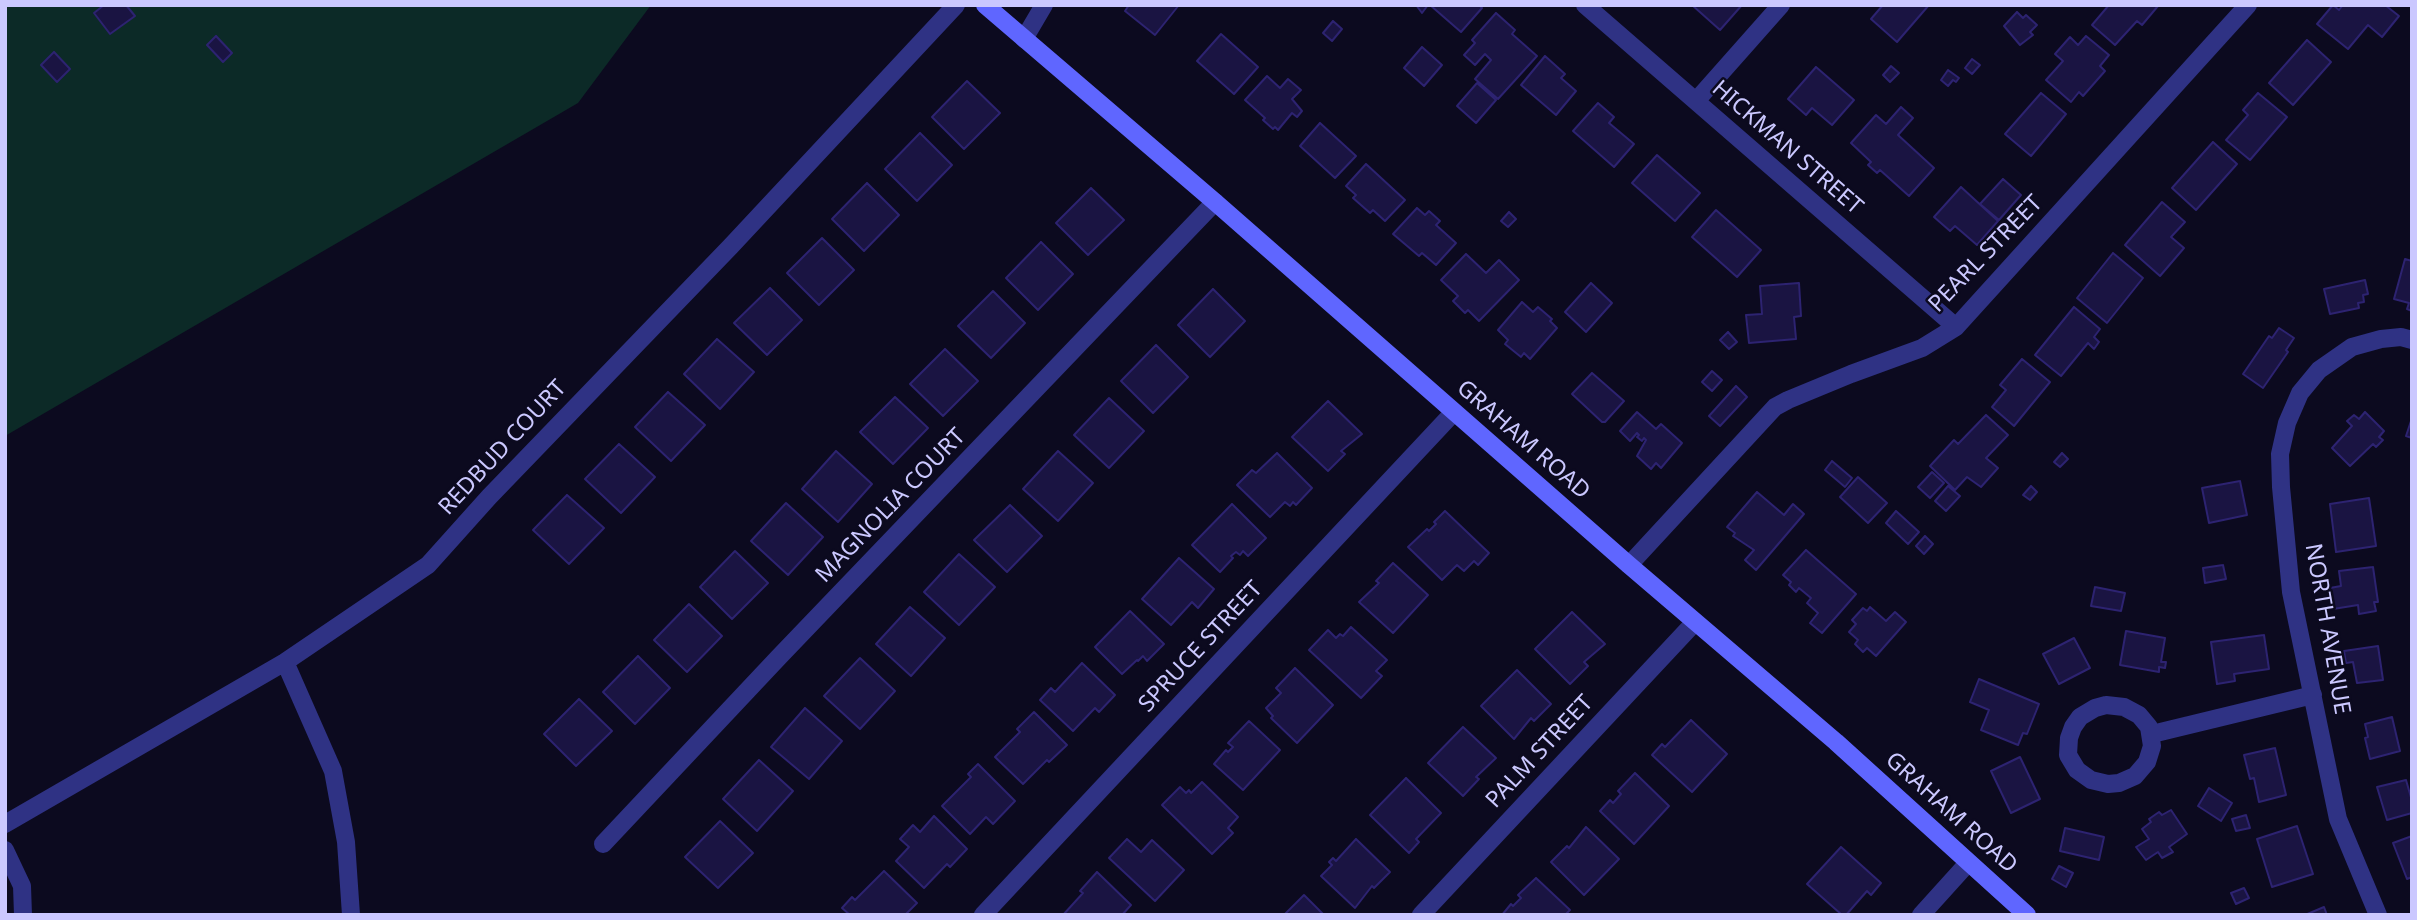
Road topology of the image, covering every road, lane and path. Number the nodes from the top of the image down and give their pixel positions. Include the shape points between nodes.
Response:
1 (956, 5) edge
2 (985, 5) edge
3 (1044, 5) edge
4 (1585, 5) edge
5 (1781, 5) edge
6 (2248, 5) edge
7 (1024, 39) junction
8 (1696, 101) junction
9 (1215, 202) junction
10 (1956, 327) junction
11 (2412, 340) edge
12 (1454, 412) junction
13 (1629, 565) junction
14 (1695, 622) junction
15 (285, 662) junction
16 (2313, 695) junction
17 (2152, 734) junction
18 (5, 824) edge
19 (603, 844) dead end
20 (5, 850) edge
21 (1968, 863) junction
22 (23, 915) edge
23 (351, 915) edge
24 (983, 915) edge
25 (1421, 915) edge
26 (1922, 915) edge
27 (2027, 915) edge
28 (2378, 915) edge

1 - 15 street, REDBUD COURT via 428,565
2 - 7 main road, GRAHAM ROAD
3 - 7 street
4 - 8 street, HICKMAN STREET
5 - 8 street
6 - 10 street, PEARL STREET
7 - 9 main road, GRAHAM ROAD
8 - 10 street, HICKMAN STREET
9 - 12 main road, GRAHAM ROAD
9 - 19 street, MAGNOLIA COURT
10 - 13 street, PEARL STREET via 1922,348 1775,407
11 - 16 street, NORTH AVENUE via 2381,339 2334,357 2300,393 2287,423 2280,454 2282,500 2291,592
12 - 13 main road, GRAHAM ROAD
12 - 24 street, SPRUCE STREET
13 - 14 main road, GRAHAM ROAD
14 - 21 main road, GRAHAM ROAD
14 - 25 street, PALM STREET
15 - 18 street, REDBUD COURT
15 - 23 street via 333,771 346,842
16 - 17 street
16 - 28 street, NORTH AVENUE via 2338,819
17 - 17 street via 2139,715 2123,706 2106,705 2087,713 2073,727 2068,755 2077,770 2091,780 2119,783 2135,776 2147,762
20 - 22 street via 22,886
21 - 26 street
21 - 27 main road, GRAHAM ROAD

